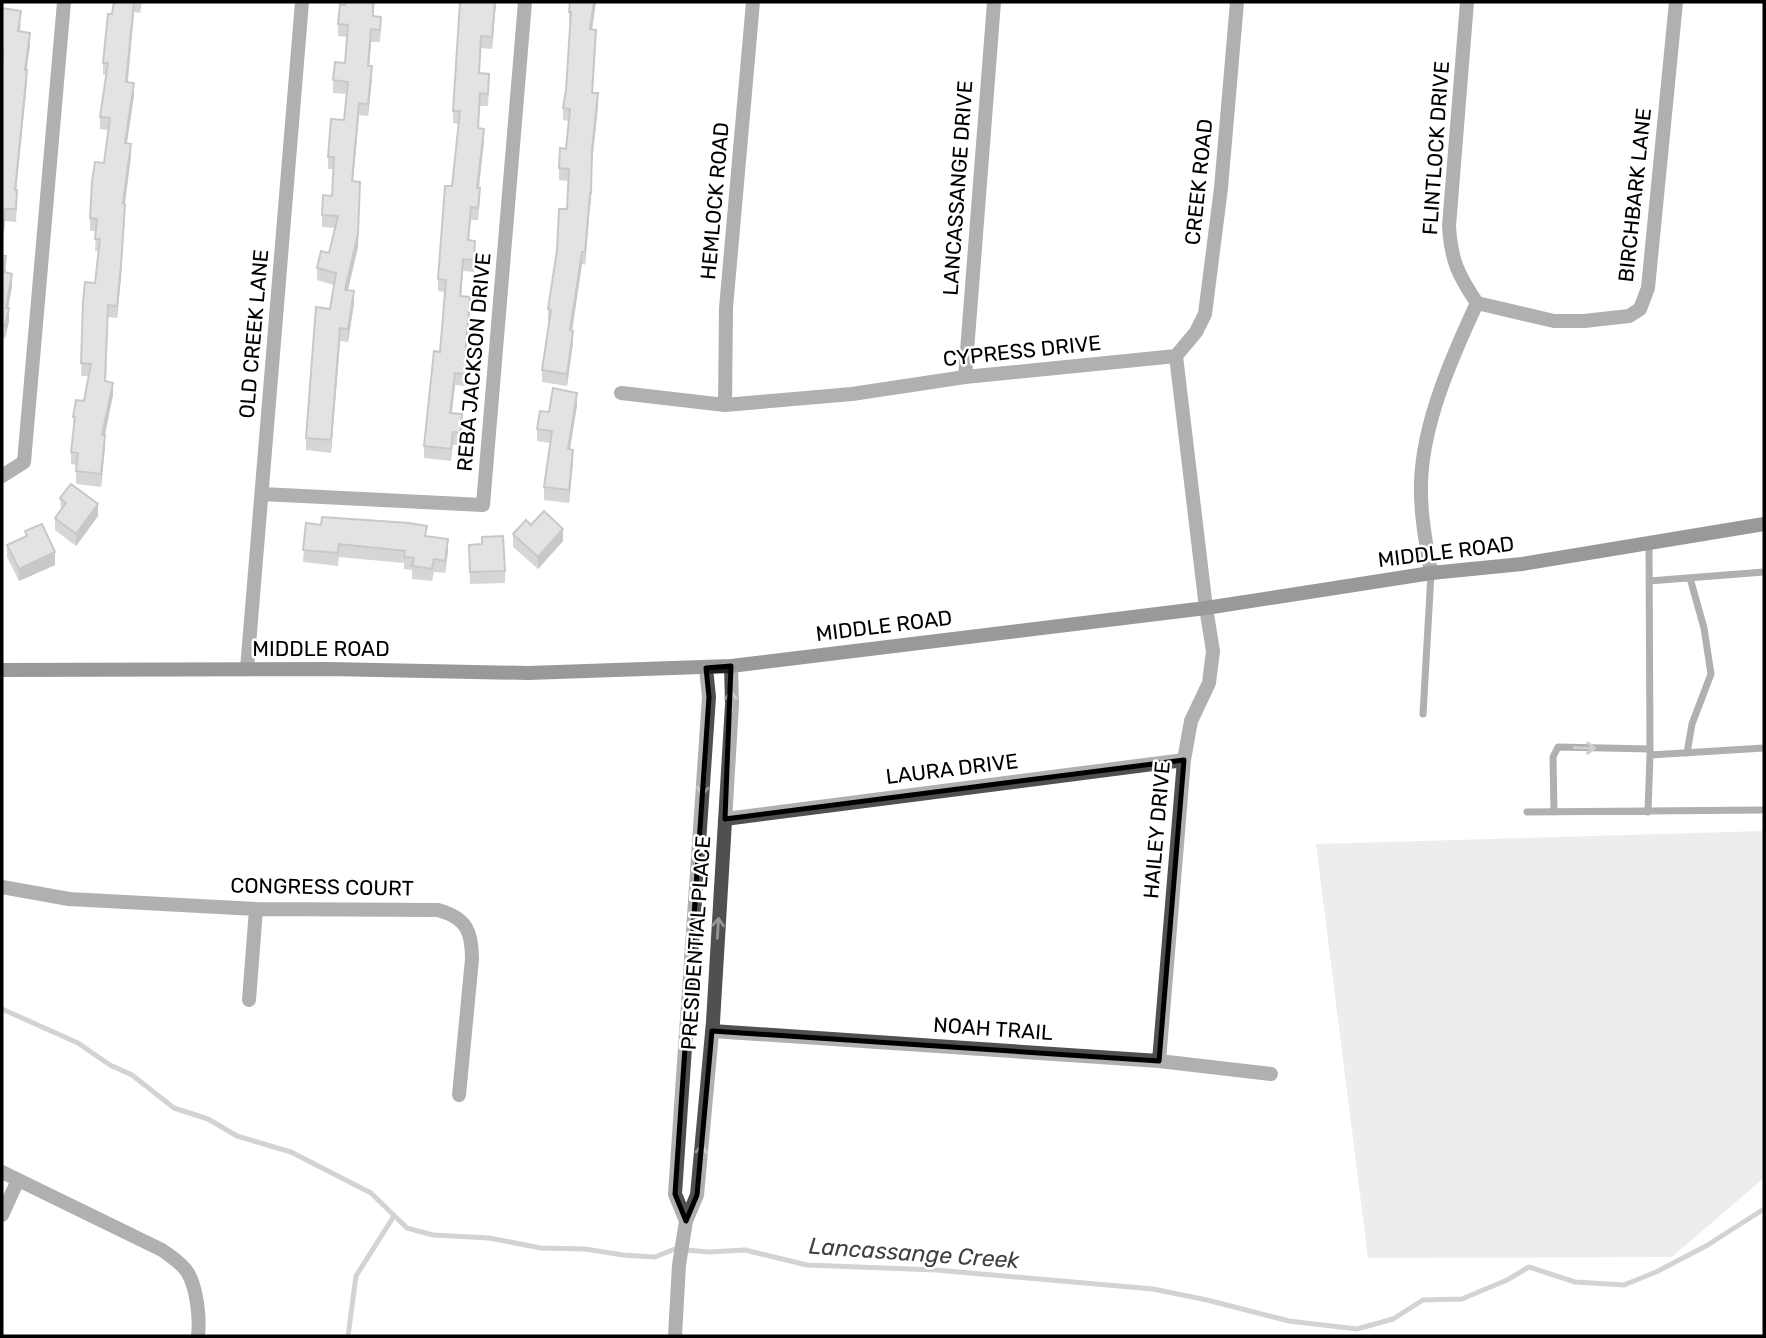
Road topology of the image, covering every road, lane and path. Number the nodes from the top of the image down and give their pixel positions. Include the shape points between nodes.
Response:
1 (64, 2) edge
2 (302, 2) edge
3 (525, 2) edge
4 (753, 2) edge
5 (994, 2) edge
6 (1237, 2) edge
7 (1467, 2) edge
8 (1676, 2) edge
9 (1477, 303) junction
10 (1176, 356) junction
11 (965, 377) junction
12 (621, 393) dead end
13 (725, 405) junction
14 (2, 476) edge
15 (262, 494) junction
16 (1764, 524) edge
17 (1649, 543) junction
18 (1764, 572) edge
19 (1431, 573) junction
20 (1690, 578) junction
21 (1650, 580) junction
22 (1206, 608) junction
23 (731, 666) junction
24 (706, 668) junction
25 (247, 669) junction
26 (2, 670) edge
27 (1423, 714) dead end
28 (1764, 748) edge
29 (1650, 752) junction
30 (1687, 753) junction
31 (1184, 760) junction
32 (1764, 810) edge
33 (1527, 812) dead end
34 (1554, 812) junction
35 (1648, 812) junction
36 (725, 819) junction
37 (2, 887) edge
38 (256, 909) junction
39 (249, 1000) dead end
40 (712, 1031) junction
41 (1160, 1061) junction
42 (1270, 1074) dead end
43 (459, 1095) dead end
44 (2, 1172) edge
45 (18, 1180) junction
46 (2, 1215) edge
47 (686, 1221) junction
48 (198, 1336) edge
49 (675, 1336) edge

1 - 14 street via 24,462
2 - 15 street, OLD CREEK LANE
3 - 15 street, REBA JACKSON DRIVE via 483,505
4 - 13 street, HEMLOCK ROAD via 726,308
5 - 11 street, LANCASSANGE DRIVE
6 - 10 street, CREEK ROAD via 1205,314
7 - 9 street, FLINTLOCK DRIVE via 1449,226 1451,254
8 - 9 street, BIRCHBARK LANE via 1648,288 1640,309 1629,316 1554,321
9 - 19 street via 1445,371 1425,449 1421,513
10 - 11 street, CYPRESS DRIVE
10 - 22 street
11 - 13 street, CYPRESS DRIVE via 852,394
12 - 13 street, CYPRESS DRIVE
15 - 25 street, OLD CREEK LANE
16 - 17 main road, MIDDLE ROAD
17 - 19 main road, MIDDLE ROAD
17 - 21 lane
18 - 20 lane
19 - 22 main road, MIDDLE ROAD
19 - 27 lane
20 - 21 lane
20 - 30 lane via 1711,674 1692,724
21 - 29 lane
22 - 23 main road, MIDDLE ROAD
22 - 31 street, HAILEY DRIVE via 1213,651 1209,683 1191,721
23 - 24 main road, MIDDLE ROAD
36 -> 23 street, PRESIDENTIAL PLACE
24 - 25 main road, MIDDLE ROAD via 528,673
24 -> 47 street, PRESIDENTIAL PLACE via 709,697 676,1194
25 - 26 main road, MIDDLE ROAD
28 - 30 lane
29 - 30 lane
34 -> 29 lane via 1553,757 1558,747
29 - 35 lane
31 - 36 street, LAURA DRIVE
31 - 41 street, HAILEY DRIVE
32 - 35 lane
33 - 34 lane
34 - 35 lane
40 -> 36 street, PRESIDENTIAL PLACE
37 - 38 street, CONGRESS COURT via 69,899
38 - 39 street
38 - 43 street, CONGRESS COURT via 438,910 463,922 472,937 472,959
40 - 41 street, NOAH TRAIL
47 -> 40 street, PRESIDENTIAL PLACE via 697,1195
41 - 42 street, NOAH TRAIL
44 - 45 street
45 - 46 street
45 - 48 street via 162,1250 188,1273
47 - 49 street, PRESIDENTIAL PLACE

